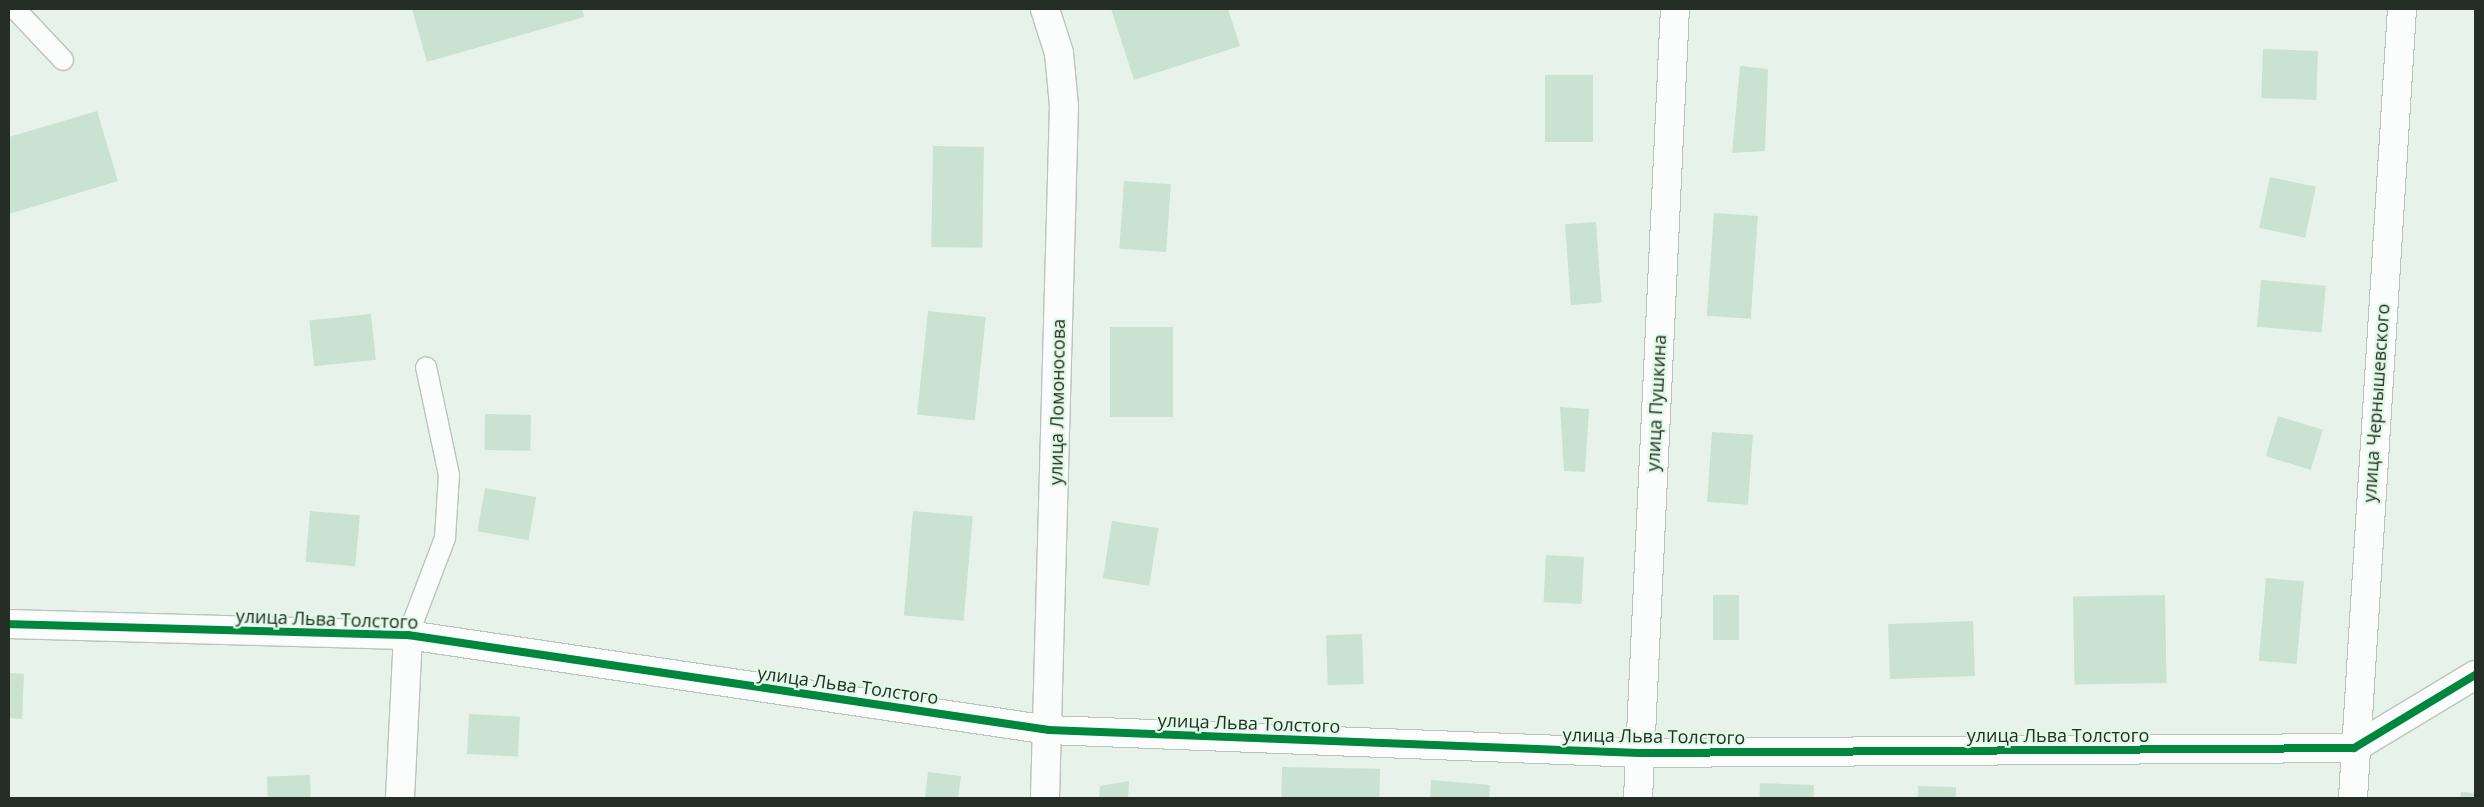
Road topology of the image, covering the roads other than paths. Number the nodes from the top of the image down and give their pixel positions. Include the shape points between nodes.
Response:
1 (15, 9) edge
2 (1045, 9) edge
3 (1675, 9) edge
4 (2402, 9) edge
5 (63, 60) dead end
6 (426, 367) dead end
7 (9, 624) edge
8 (408, 635) junction
9 (2475, 674) edge
10 (1049, 730) junction
11 (2354, 748) junction
12 (1640, 753) junction
13 (400, 798) edge
14 (1045, 798) edge
15 (1638, 798) edge
16 (2353, 798) edge

1 - 5 lane
2 - 10 street, улица Ломоносова via 1059,53 1064,106
3 - 12 street, улица Пушкина
4 - 11 street, улица Чернышевского
6 - 8 lane via 450,475 445,538
7 - 8 street, улица Льва Толстого
8 - 10 street, улица Льва Толстого
8 - 13 street
9 - 11 street
10 - 12 street, улица Льва Толстого
10 - 14 street, улица Ломоносова
11 - 12 street, улица Льва Толстого
11 - 16 street, улица Чернышевского
12 - 15 street, улица Пушкина

